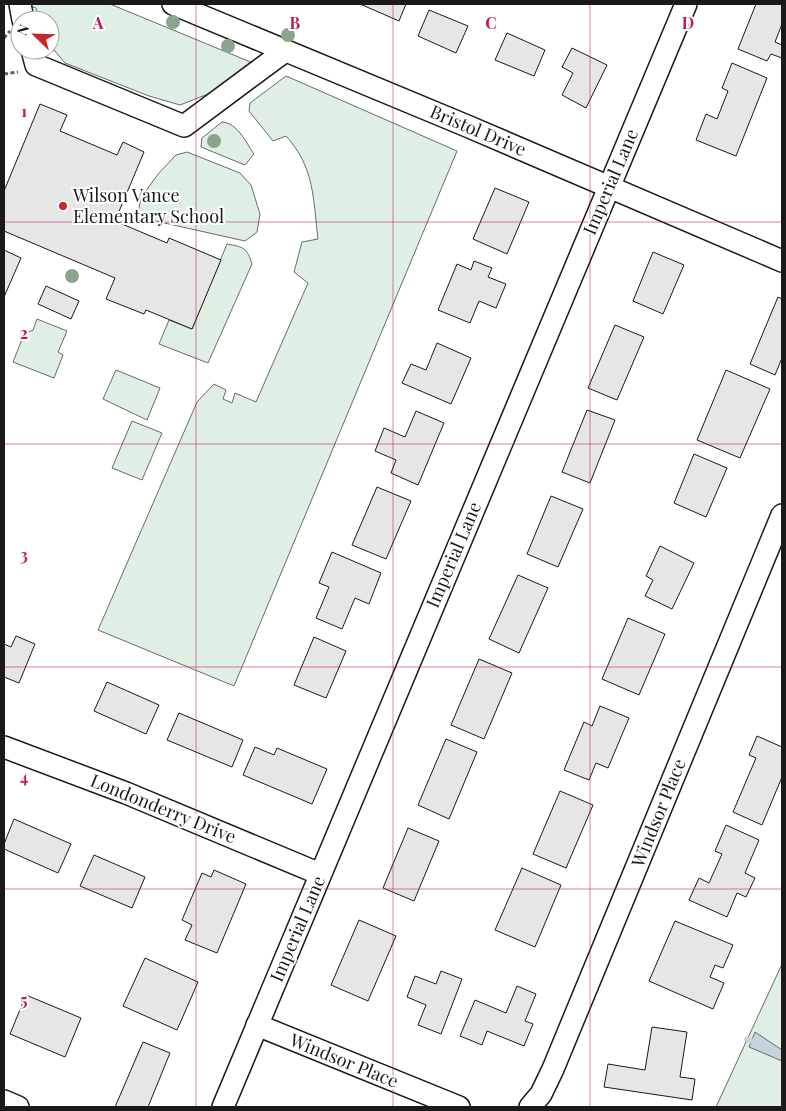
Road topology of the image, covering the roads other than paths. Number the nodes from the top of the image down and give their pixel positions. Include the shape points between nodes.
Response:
1 (173, 4) edge
2 (686, 4) edge
3 (285, 51) junction
4 (35, 60) edge
5 (609, 187) junction
6 (782, 261) edge
7 (782, 515) edge
8 (4, 747) edge
9 (320, 874) junction
10 (258, 1025) junction
11 (4, 1101) edge
12 (18, 1107) edge
13 (223, 1107) edge
14 (459, 1107) edge
15 (530, 1107) edge

1 - 3 street, Bristol Drive
2 - 5 street, Imperial Lane
3 - 4 street via 184,126 36,65
3 - 5 street, Bristol Drive
5 - 6 street, Bristol Drive
5 - 9 street, Imperial Lane
7 - 15 street, Windsor Place via 553,1069 541,1094
8 - 9 street, Londonderry Drive via 126,793
9 - 10 street, Imperial Lane
10 - 13 street, Imperial Lane
10 - 14 street, Windsor Place
11 - 12 street

